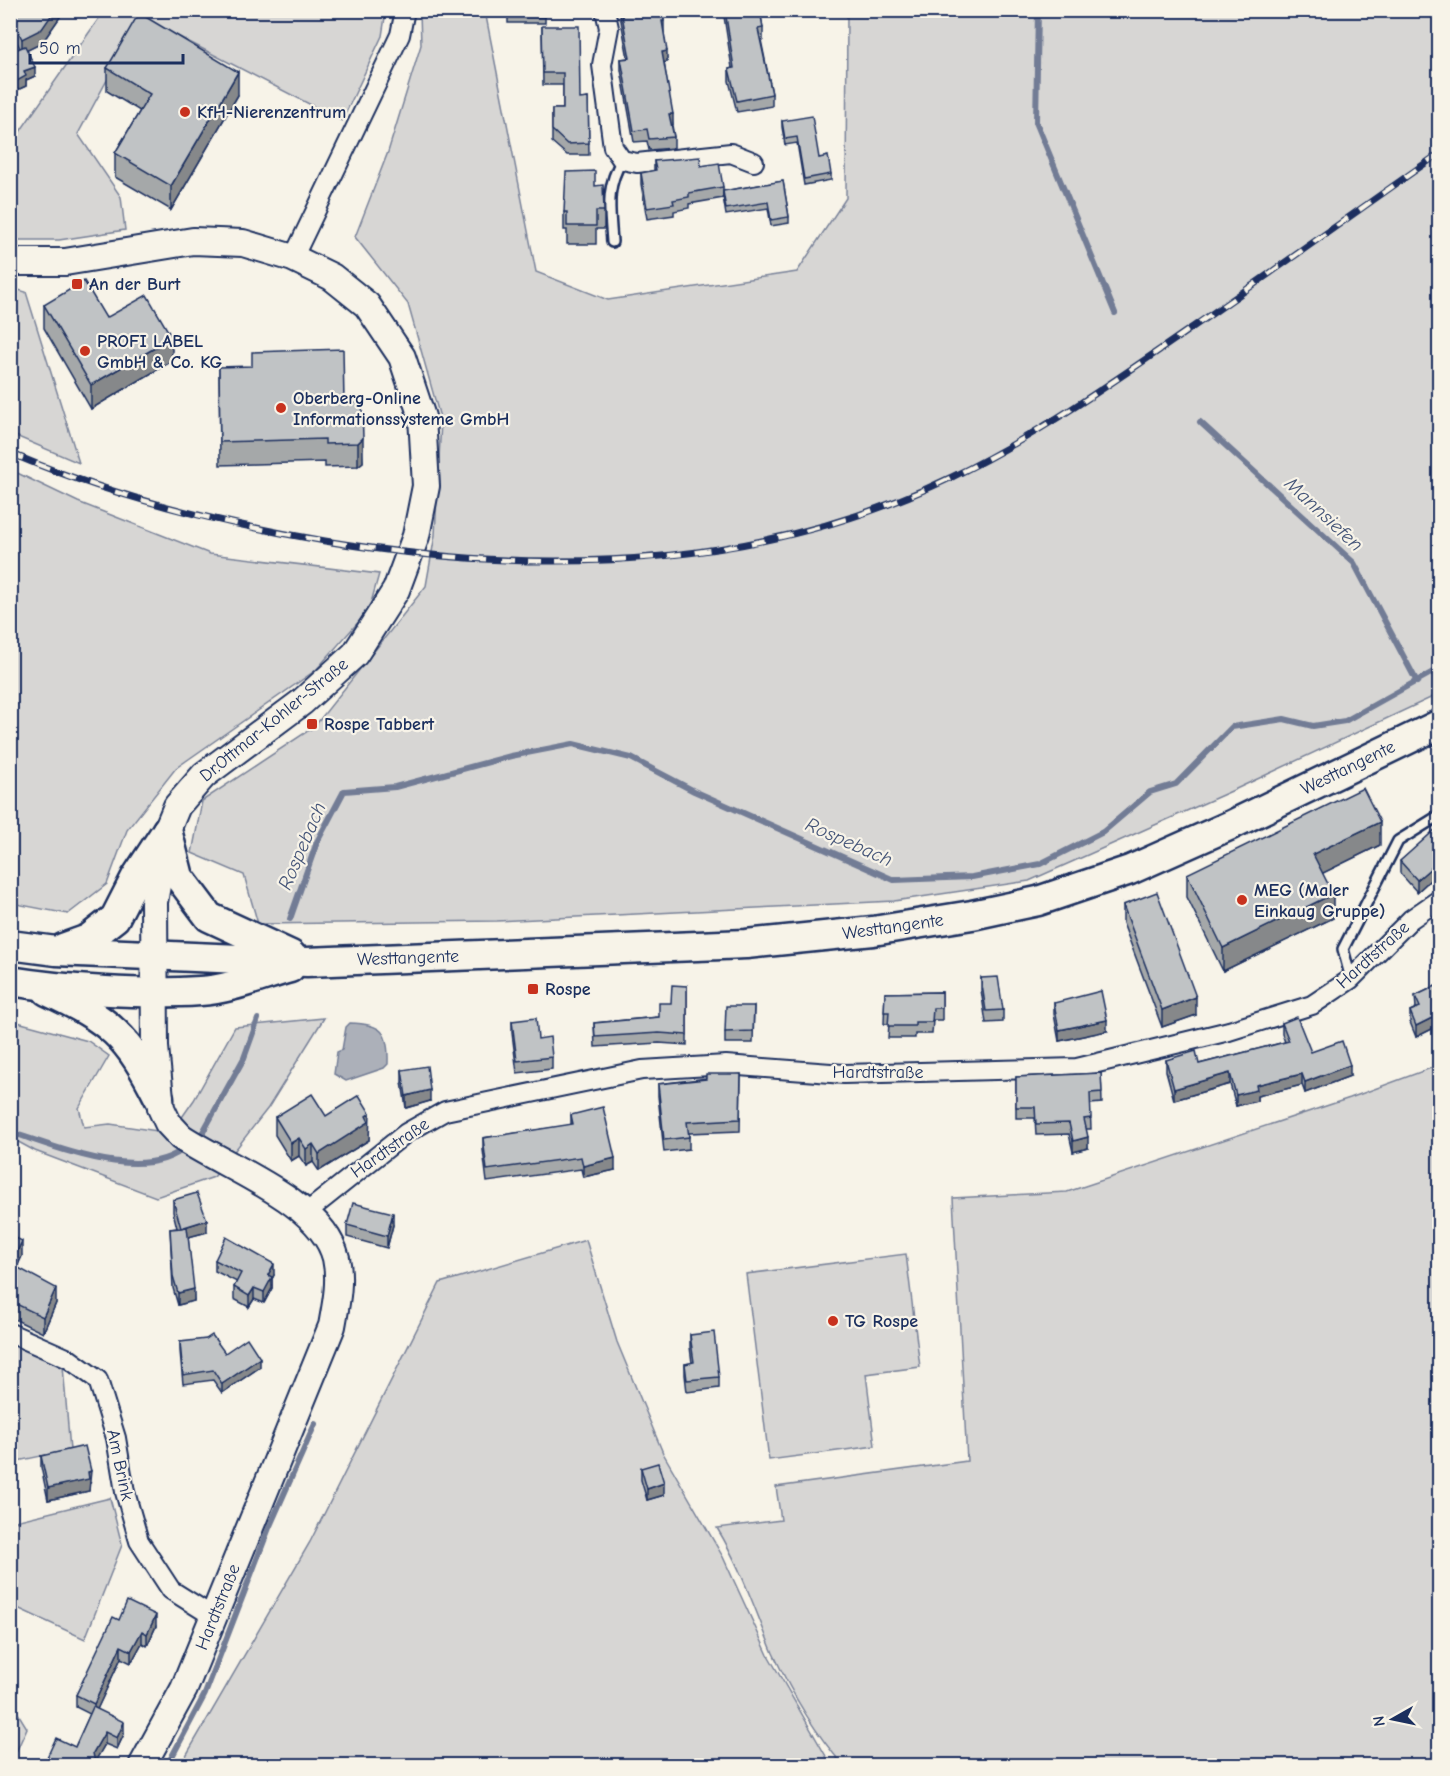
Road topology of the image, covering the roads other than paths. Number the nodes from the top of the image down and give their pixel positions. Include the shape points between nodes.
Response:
1 (405, 10) edge
2 (605, 10) edge
3 (622, 160) junction
4 (754, 162) dead end
5 (612, 242) dead end
6 (293, 258) junction
7 (10, 262) edge
8 (1440, 724) edge
9 (1440, 815) edge
10 (167, 830) junction
11 (1440, 899) edge
12 (10, 945) edge
13 (56, 951) junction
14 (154, 955) junction
15 (307, 962) junction
16 (1351, 979) junction
17 (23, 983) edge
18 (155, 991) junction
19 (159, 1098) junction
20 (307, 1212) junction
21 (10, 1333) edge
22 (214, 1617) junction
23 (142, 1766) edge

1 - 6 street via 400,35
2 - 3 street via 609,28 602,64 614,147
3 - 4 street via 637,164 731,153
3 - 5 lane via 612,176
6 - 7 street, Dr.Ottmar-Kohler-Straße via 243,243 192,241 65,262
6 - 10 street, Dr.Ottmar-Kohler-Straße via 332,277 367,304 402,357 422,417 426,486 416,536 396,590 355,654 302,702 204,775 177,806
8 - 15 main road, Westtangente via 1130,870 1038,901 972,915 873,931 746,944
9 - 16 lane via 1398,841 1343,949
10 - 13 main road via 115,918 88,939
10 - 14 street, Dr.Ottmar-Kohler-Straße via 154,902
10 - 15 main road via 179,877 209,916
11 - 16 street, Hardtstraße via 1412,919
12 - 13 main road, Westtangente
13 - 14 main road, Westtangente
14 - 15 main road, Westtangente
14 - 18 street, Dr.Ottmar-Kohler-Straße
15 - 18 main road, Westtangente via 201,991
16 - 20 street, Hardtstraße via 1312,1005 1229,1031 1077,1068 844,1074 726,1065 642,1071 445,1111 406,1133
17 - 18 main road, Westtangente
17 - 19 main road via 84,1008 113,1028 140,1059
18 - 19 street, Hardtstraße
19 - 20 street, Hardtstraße via 168,1123 181,1137
20 - 22 street, Hardtstraße via 326,1236 336,1258 339,1286 332,1326
21 - 22 street, Am Brink via 69,1359 98,1380 140,1541 171,1590
22 - 23 street, Hardtstraße via 184,1689

